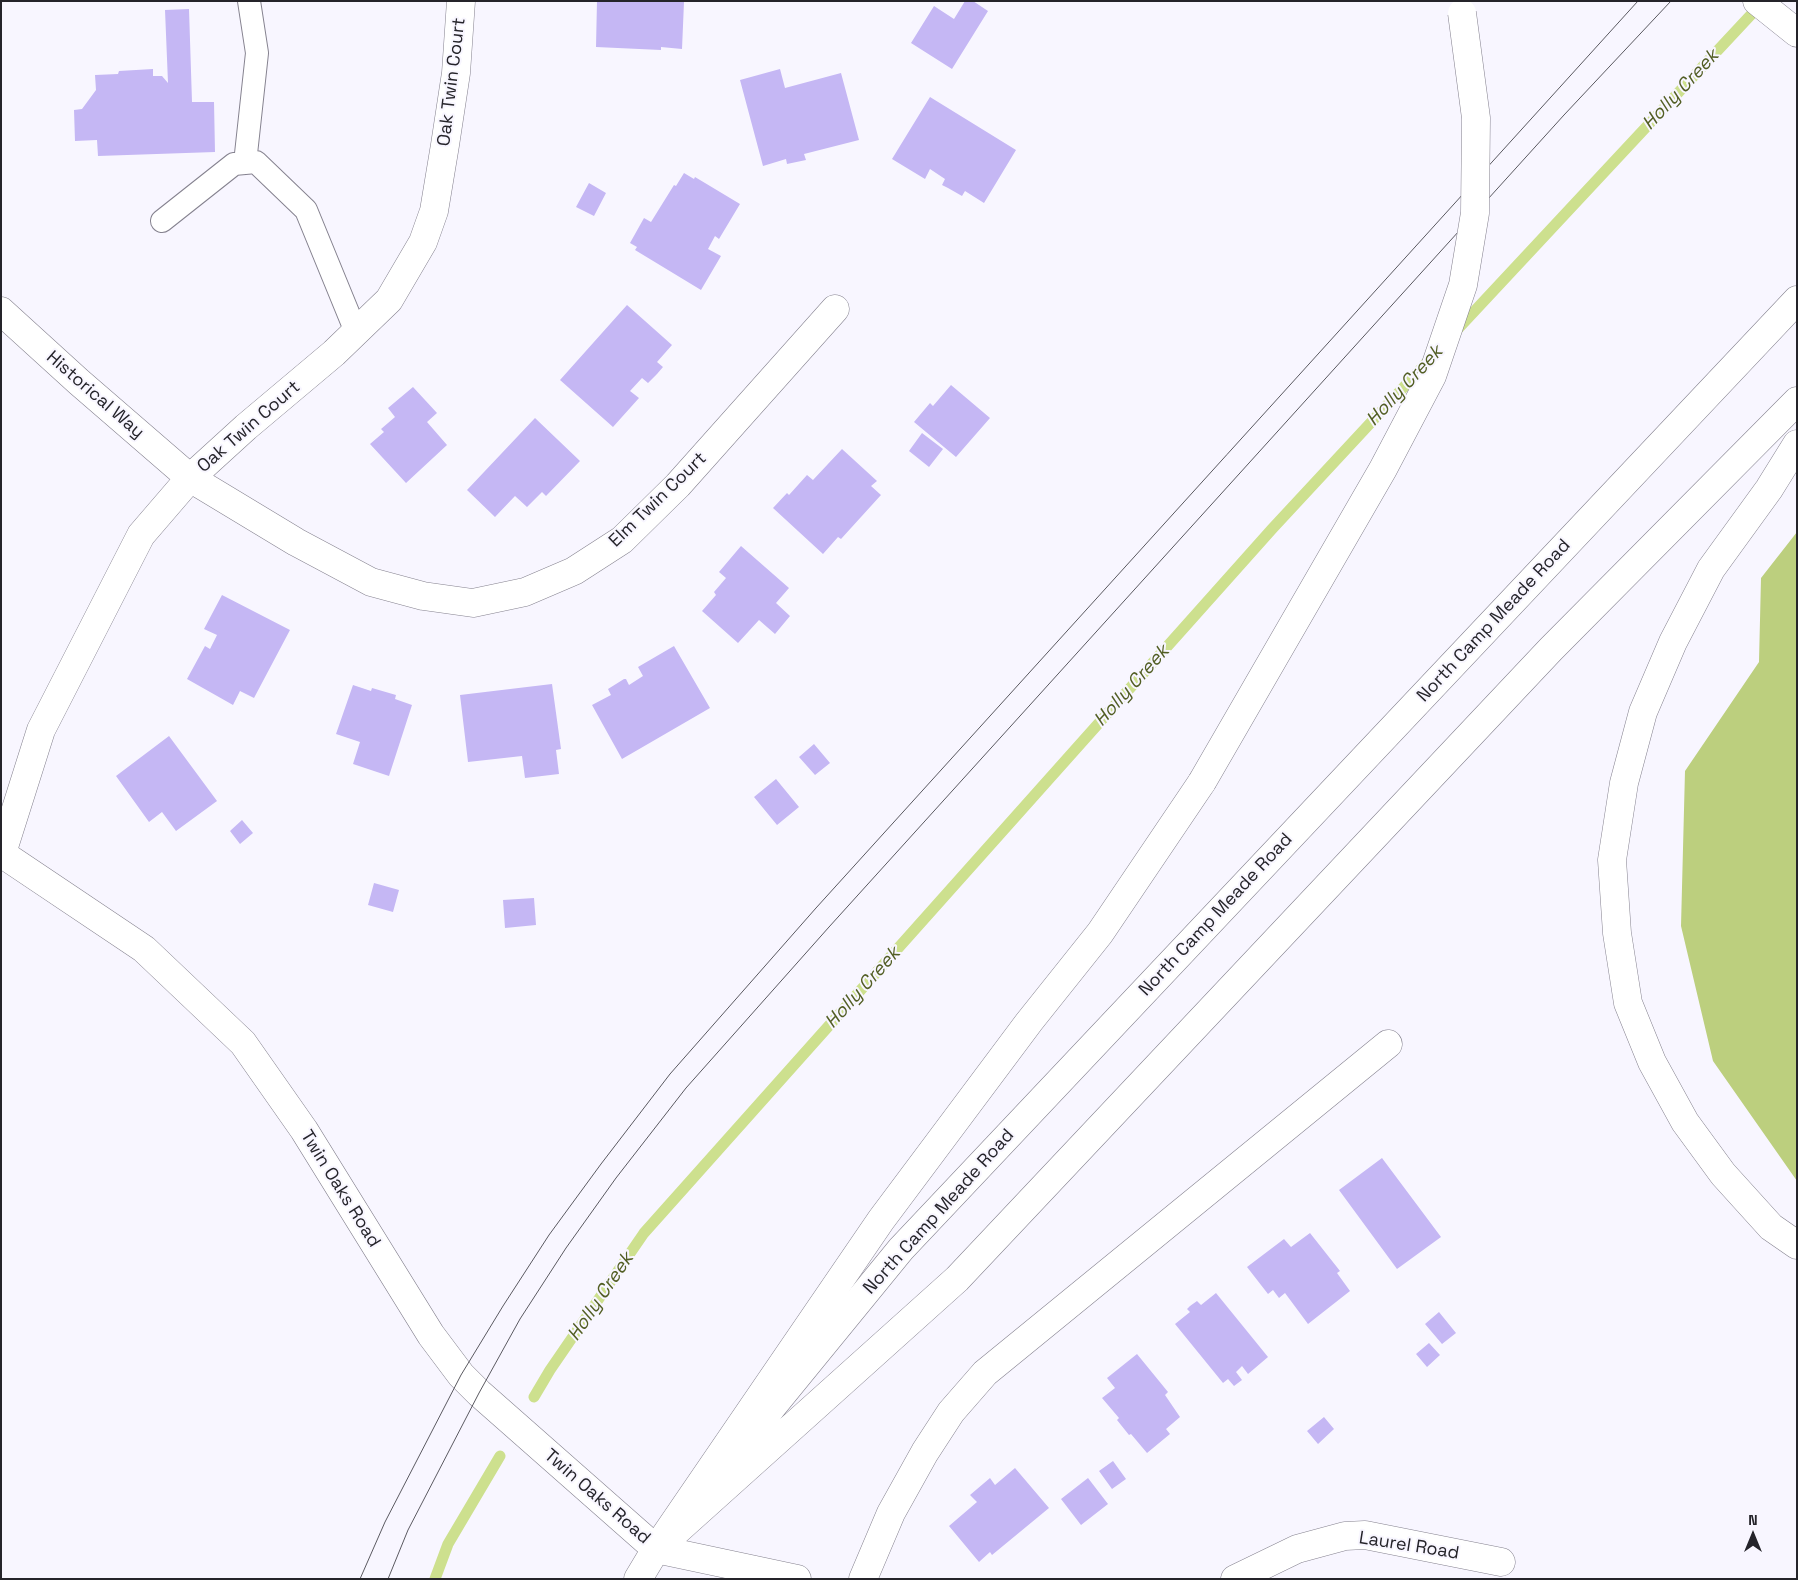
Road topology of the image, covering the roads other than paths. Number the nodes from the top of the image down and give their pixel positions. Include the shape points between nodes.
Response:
1 (249, 1) edge
2 (461, 1) edge
3 (1757, 1) edge
4 (1779, 1) edge
5 (1460, 7) edge
6 (1797, 14) edge
7 (1797, 33) edge
8 (245, 163) junction
9 (162, 221) dead end
10 (1797, 300) edge
11 (835, 309) dead end
12 (1, 311) edge
13 (356, 332) junction
14 (1797, 401) edge
15 (1797, 444) edge
16 (190, 478) junction
17 (1, 853) edge
18 (1388, 1044) dead end
19 (1797, 1245) edge
20 (656, 1549) junction
21 (1501, 1562) dead end
22 (638, 1579) edge
23 (797, 1579) edge
24 (863, 1579) edge
25 (1235, 1579) edge

1 - 8 lane via 257,53
2 - 13 main road, Oak Twin Court via 456,73 434,211 423,242 388,300
3 - 7 main road
4 - 6 main road
5 - 20 main road, bridge via 1476,118 1475,213 1462,285 1432,376 1383,470 1202,782 1100,933 881,1220
8 - 9 lane via 234,164
8 - 13 lane via 256,162 306,210
10 - 20 main road, North Camp Meade Road via 901,1249
11 - 16 main road, Elm Twin Court via 678,485 622,540 574,571 525,592 473,603 423,596 371,582 296,542
12 - 16 main road, Historical Way
13 - 16 main road, Oak Twin Court
14 - 20 main road, North Camp Meade Road via 1551,649 957,1279
15 - 19 main road via 1711,569 1673,642 1638,729 1624,783 1612,860 1617,933 1628,1003 1652,1062 1685,1122 1723,1174 1771,1227
16 - 17 main road, Oak Twin Court via 142,535 41,730
17 - 20 main road, Twin Oaks Road via 144,949 243,1043 304,1130 431,1336 461,1375
18 - 24 main road via 985,1372 951,1412 925,1452 891,1513
20 - 22 main road, North Camp Meade Road
20 - 23 main road
21 - 25 main road, Laurel Road via 1365,1536 1345,1536 1297,1549

